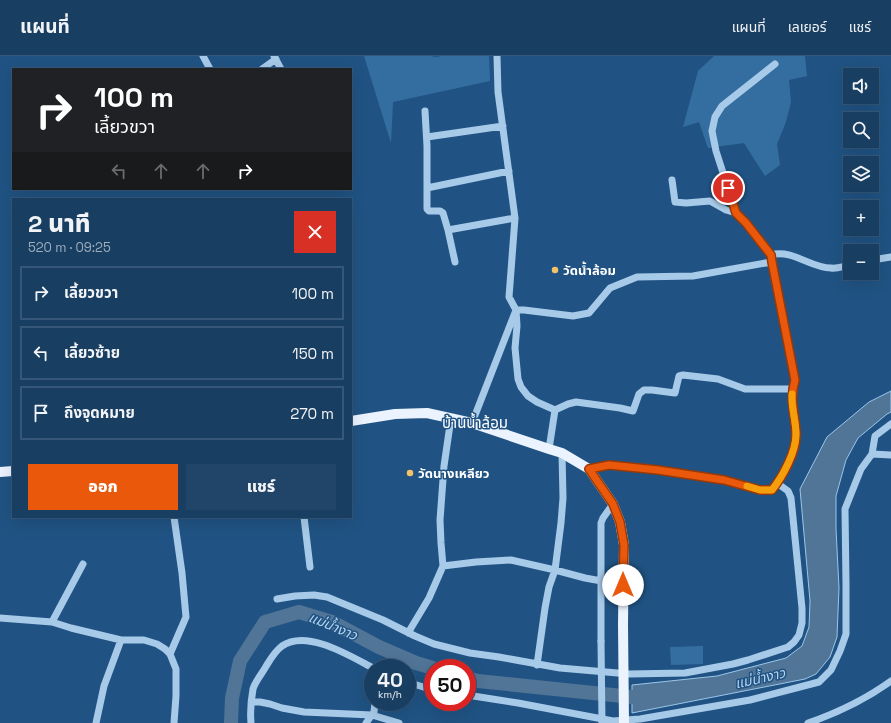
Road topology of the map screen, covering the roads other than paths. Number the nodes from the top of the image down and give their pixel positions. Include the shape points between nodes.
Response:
1 (203, 56) edge
2 (497, 56) edge
3 (275, 57) edge
4 (775, 64) dead end
5 (209, 68) edge
6 (263, 68) edge
7 (280, 68) edge
8 (425, 111) dead end
9 (503, 126) junction
10 (427, 137) junction
11 (509, 172) junction
12 (672, 180) dead end
13 (428, 188) junction
14 (736, 213) junction
15 (516, 218) junction
16 (448, 230) junction
17 (891, 257) edge
18 (771, 258) junction
19 (879, 259) edge
20 (455, 262) dead end
21 (843, 266) edge
22 (516, 310) junction
23 (792, 389) junction
24 (555, 410) junction
25 (451, 418) junction
26 (352, 421) edge
27 (472, 423) junction
28 (891, 424) edge
29 (549, 448) junction
30 (562, 453) junction
31 (872, 454) junction
32 (891, 455) edge
33 (589, 469) junction
34 (12, 471) edge
35 (0, 472) edge
36 (777, 483) junction
37 (613, 504) junction
38 (174, 518) edge
39 (304, 518) edge
40 (83, 564) dead end
41 (443, 566) junction
42 (310, 567) dead end
43 (555, 570) junction
44 (601, 581) junction
45 (623, 585) junction
46 (277, 599) dead end
47 (0, 618) edge
48 (52, 622) junction
49 (408, 633) junction
50 (121, 640) junction
51 (170, 654) junction
52 (364, 663) edge
53 (537, 664) junction
54 (891, 681) edge
55 (476, 696) edge
56 (252, 702) junction
57 (374, 711) edge
58 (372, 715) junction
59 (96, 723) edge
60 (174, 723) edge
61 (251, 723) edge
62 (366, 723) edge
63 (399, 723) edge
64 (602, 723) edge
65 (624, 723) edge
66 (808, 723) edge

1 - 5 street
2 - 9 street via 498,92
3 - 6 street
3 - 7 street
4 - 14 street via 722,106 715,117 712,131 716,151
8 - 10 street
9 - 10 street
9 - 11 street
10 - 13 street
11 - 13 street
11 - 15 street
12 - 14 street via 675,202 710,201
13 - 16 street via 428,210 443,213
14 - 18 street
15 - 16 street
15 - 22 street via 509,297
16 - 20 street
17 - 19 street
18 - 21 street via 778,253 788,254 817,266
18 - 22 street via 693,276 637,277 610,288 589,313 573,316
18 - 23 street via 795,380
22 - 24 street via 515,348 521,387 528,396
22 - 27 street
23 - 24 street via 745,389 718,379 683,375 680,376 674,393 644,390 639,394 633,411 576,402
23 - 36 street via 795,441 790,458
24 - 29 street
25 - 26 main road via 427,413 395,414
25 - 27 main road
25 - 41 street via 440,520
27 - 29 main road
28 - 31 street via 875,436
29 - 30 main road
30 - 33 main road
30 - 43 street via 562,523
31 - 32 street
31 - 55 street via 861,469 845,509 846,634 831,670 819,682 750,700 640,719 612,721
33 - 36 street via 609,465 658,470 724,480 760,490 772,490
33 - 37 main road
34 - 35 main road
36 - 53 street via 788,491 791,498 802,608 802,623 798,635 788,647 733,664 685,673 629,674
37 - 44 street via 601,523
37 - 45 main road via 620,522 624,545
38 - 51 street via 186,617
39 - 42 street
40 - 48 street
41 - 43 street via 511,560
41 - 49 street via 430,598
43 - 44 street
43 - 53 street via 549,587
44 - 45 street
44 - 64 street, bridge
45 - 65 main road, bridge
46 - 49 street via 314,595 327,597
47 - 48 street
48 - 50 street
49 - 53 street via 434,644 470,653
50 - 51 street via 144,640 156,644
50 - 59 street via 104,686
51 - 60 street via 176,669
52 - 56 street via 321,644 305,640 292,642 282,646 273,655 253,688
54 - 66 street via 858,702
56 - 58 street via 304,712
56 - 61 street
57 - 58 street
58 - 62 street
58 - 63 street

